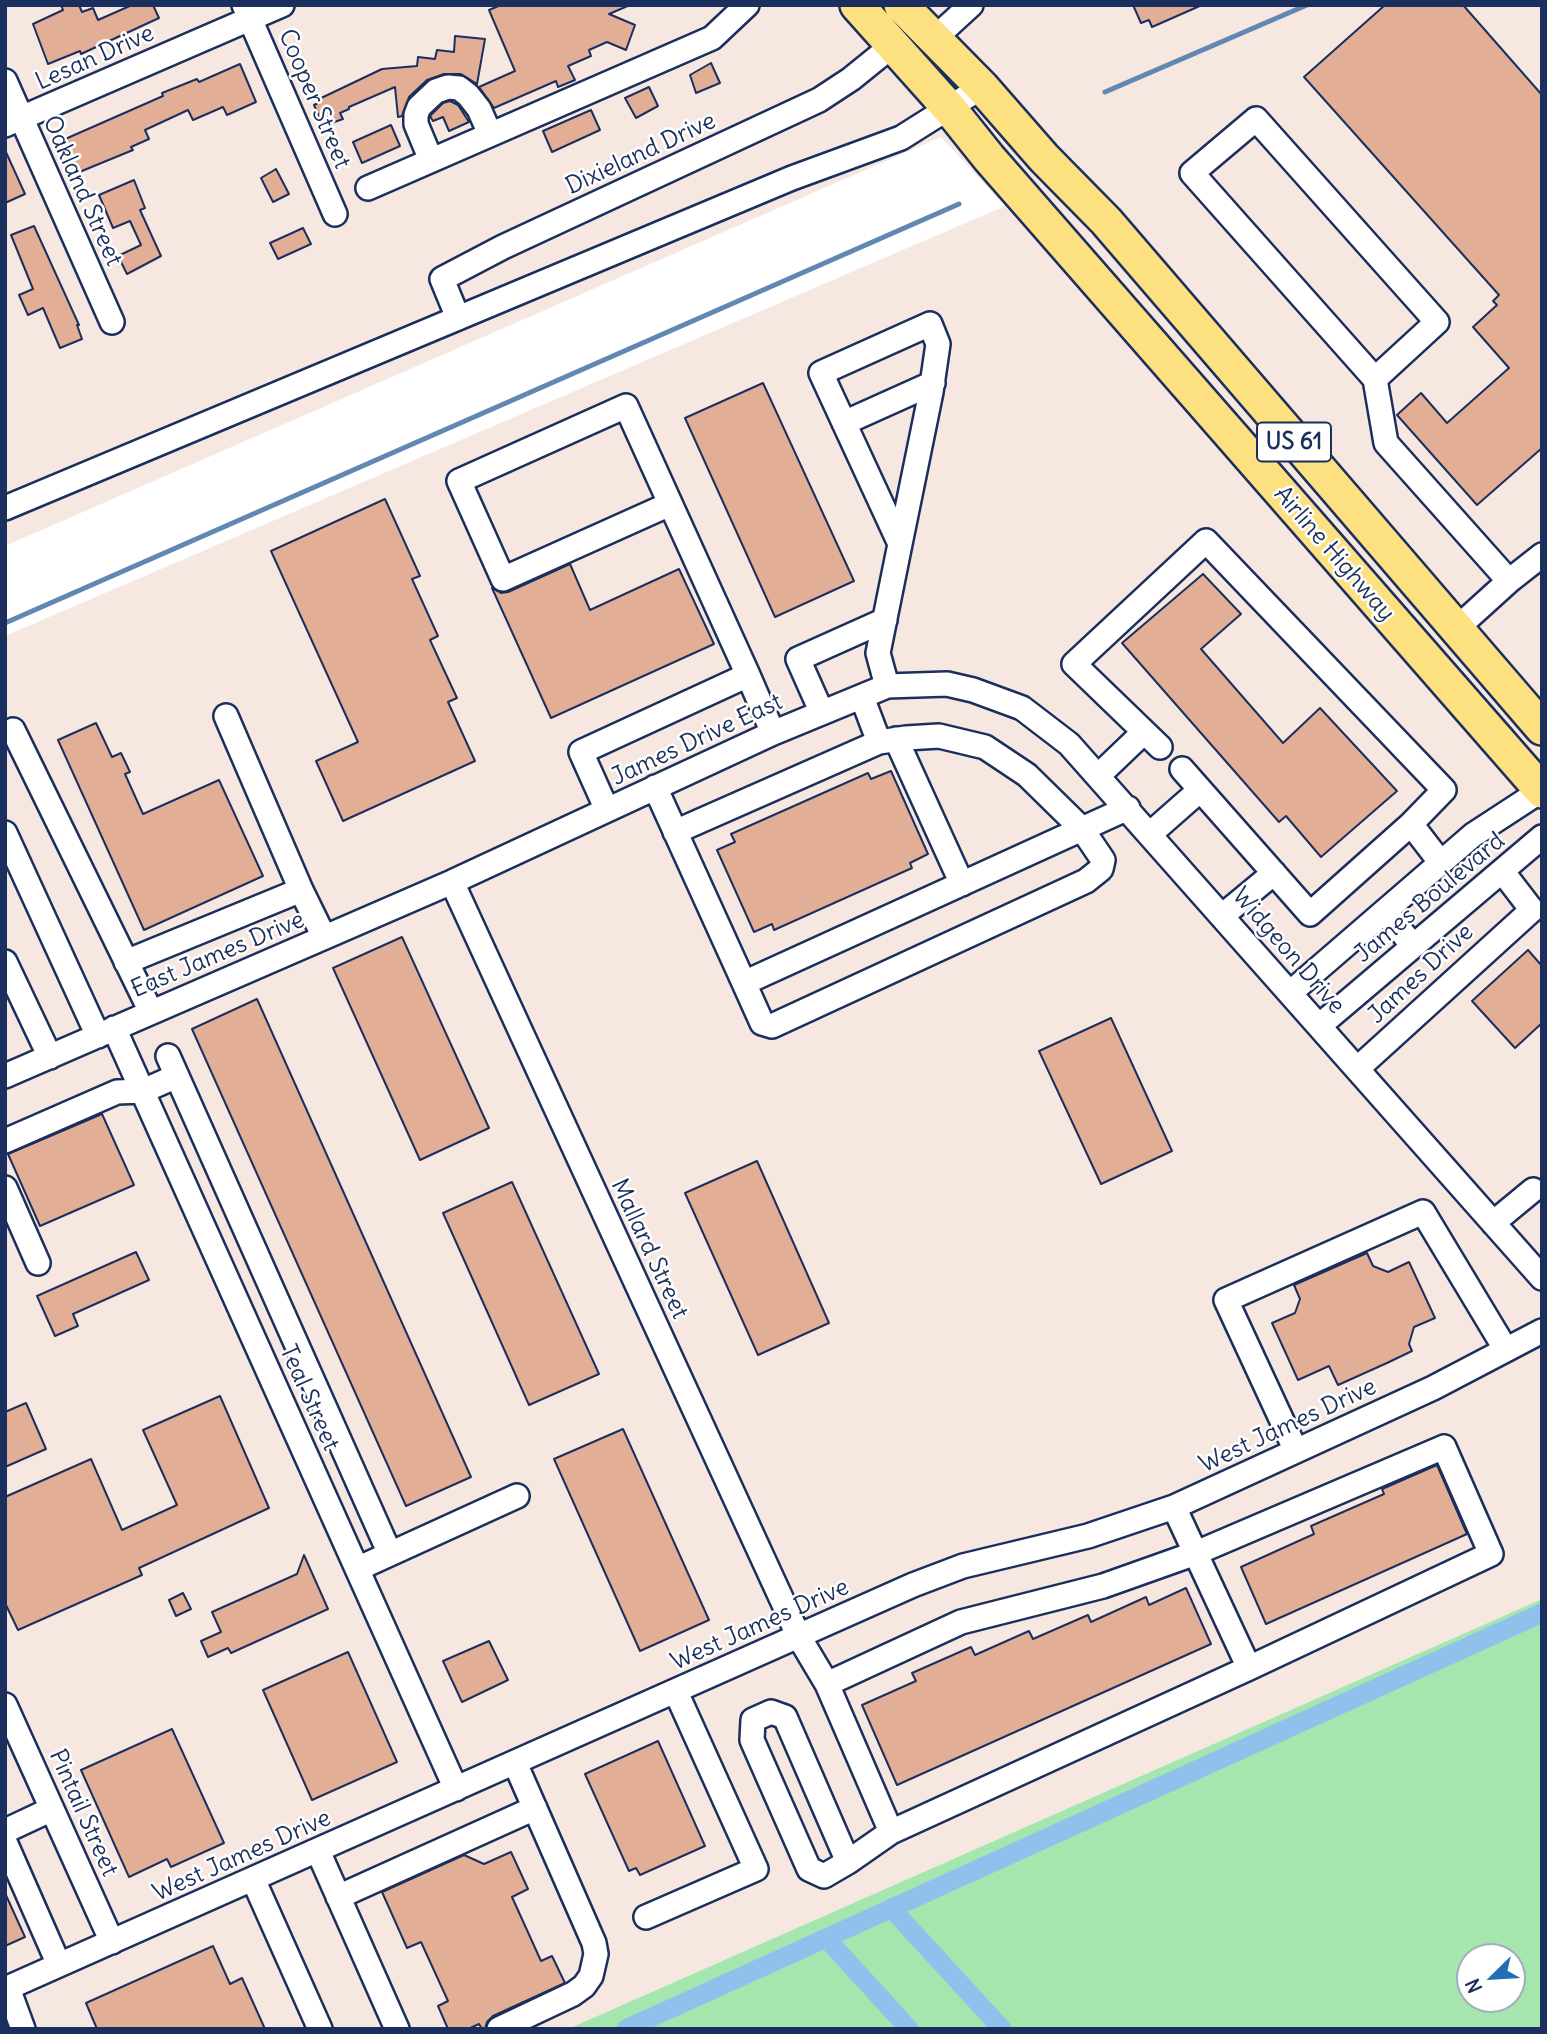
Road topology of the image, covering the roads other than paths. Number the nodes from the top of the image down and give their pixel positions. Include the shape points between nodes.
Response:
1 (282, 5) edge
2 (747, 5) edge
3 (857, 5) edge
4 (901, 5) edge
5 (971, 5) edge
6 (247, 12) edge
7 (935, 37) junction
8 (893, 45) junction
9 (5, 81) edge
10 (982, 87) junction
11 (949, 108) junction
12 (13, 122) edge
13 (490, 134) junction
14 (431, 160) junction
15 (368, 188) dead end
16 (335, 214) dead end
17 (458, 318) junction
18 (112, 322) dead end
19 (1375, 379) junction
20 (933, 383) junction
21 (844, 423) junction
22 (670, 504) junction
23 (5, 508) edge
24 (900, 544) junction
25 (1542, 555) edge
26 (1509, 581) junction
27 (885, 620) junction
28 (1457, 629) junction
29 (748, 675) junction
30 (887, 686) junction
31 (973, 690) joint
32 (862, 697) junction
33 (822, 713) junction
34 (226, 716) dead end
35 (1542, 728) edge
36 (13, 730) dead end
37 (773, 733) junction
38 (887, 741) junction
39 (1182, 769) dead end
40 (1098, 776) junction
41 (655, 787) junction
42 (1200, 790) junction
43 (1542, 791) edge
44 (1128, 808) junction
45 (607, 810) junction
46 (1411, 824) junction
47 (1083, 829) junction
48 (676, 832) junction
49 (5, 833) edge
50 (1150, 834) junction
51 (1542, 837) edge
52 (1441, 863) junction
53 (1502, 871) junction
54 (1274, 873) junction
55 (452, 882) junction
56 (962, 884) junction
57 (301, 890) junction
58 (1385, 911) junction
59 (1222, 916) junction
60 (324, 937) junction
61 (1413, 946) junction
62 (5, 962) edge
63 (126, 962) junction
64 (744, 983) junction
65 (1290, 993) junction
66 (151, 1012) junction
67 (1320, 1026) junction
68 (106, 1032) junction
69 (50, 1057) junction
70 (1357, 1069) junction
71 (5, 1076) edge
72 (143, 1091) junction
73 (5, 1142) edge
74 (1539, 1185) edge
75 (5, 1188) edge
76 (1493, 1223) junction
77 (38, 1263) dead end
78 (1542, 1278) edge
79 (283, 1313) junction
80 (250, 1329) junction
81 (1542, 1331) edge
82 (1506, 1350) junction
83 (1296, 1451) junction
84 (517, 1496) dead end
85 (1174, 1507) junction
86 (1196, 1553) junction
87 (390, 1554) junction
88 (357, 1569) junction
89 (799, 1637) junction
90 (1249, 1668) junction
91 (827, 1684) junction
92 (676, 1692) junction
93 (5, 1705) edge
94 (515, 1763) junction
95 (456, 1789) junction
96 (535, 1808) junction
97 (52, 1809) junction
98 (5, 1832) edge
99 (891, 1832) junction
100 (5, 1842) edge
101 (318, 1851) junction
102 (848, 1862) junction
103 (253, 1879) junction
104 (338, 1897) junction
105 (646, 1917) dead end
106 (112, 1942) junction
107 (59, 1965) junction
108 (7, 1989) edge
109 (23, 2029) edge
110 (320, 2029) edge
111 (397, 2029) edge
112 (499, 2029) edge

1 - 6 street, Lesan Drive
2 - 13 street via 712,38
3 - 8 highway, US 61
4 - 7 highway, US 61
5 - 7 street
6 - 12 street, Lesan Drive
6 - 16 street, Cooper Street
7 - 10 highway, US 61
8 - 11 highway, US 61
8 - 17 street, Dixieland Drive via 819,100 442,279
9 - 12 street, Oakland Street
10 - 11 street
10 - 28 highway, Airline Highway / US 61 via 1106,221
11 - 17 street via 901,138 792,178
11 - 43 highway, Airline Highway / US 61
12 - 18 street, Oakland Street
13 - 14 street
13 - 14 street via 468,95 459,88 436,91 416,115
14 - 15 street
17 - 23 street
19 - 19 street via 1192,173 1256,119 1437,322
19 - 26 street via 1385,443
20 - 21 street
20 - 21 street via 938,344 930,324 821,373
20 - 24 street
21 - 24 street
22 - 22 street via 626,406 459,481 503,579
22 - 29 street
24 - 27 street
25 - 26 street
26 - 28 street
27 - 30 street via 878,653
27 - 33 street via 798,659
28 - 35 highway, Airline Highway / US 61
29 - 37 street
29 - 45 street via 580,752
30 - 31 street, James Drive East via 947,684
30 - 32 street, James Drive East
31 - 40 street, Widgeon Drive via 1022,708 1069,744
32 - 33 street, James Drive East
32 - 38 street
33 - 37 street, James Drive East
34 - 57 street
36 - 63 street
37 - 41 street, James Drive East
38 - 47 street via 939,736 985,747 1027,775
38 - 48 street
38 - 56 street
39 - 42 street
40 - 44 street, Widgeon Drive
40 - 46 street via 1152,740 1074,664 1206,541 1444,790
41 - 45 street, James Drive East
41 - 48 street
42 - 50 street
42 - 54 street
43 - 52 street via 1474,835
44 - 47 street
44 - 50 street, Widgeon Drive
45 - 55 street, James Drive East
46 - 52 street
46 - 54 street via 1310,914
47 - 56 street
47 - 64 street via 1103,860 1101,869 1086,881 772,1026 762,1023
48 - 64 street
49 - 68 street, Teal Street
50 - 59 street, Widgeon Drive
51 - 53 street, James Boulevard
52 - 58 street
53 - 61 street, James Boulevard
53 - 70 street, James Drive via 1532,909
54 - 59 street
55 - 60 street, East James Drive
55 - 89 street, Mallard Street
56 - 64 street
57 - 60 street
57 - 63 street
58 - 61 street
58 - 65 street
59 - 65 street, Widgeon Drive
60 - 66 street, East James Drive
61 - 67 street, James Boulevard
62 - 69 street
63 - 66 street
65 - 67 street, Widgeon Drive
66 - 68 street, East James Drive
67 - 70 street, Widgeon Drive
68 - 69 street, East James Drive
68 - 72 street, Teal Street
69 - 71 street, East James Drive
70 - 76 street, Widgeon Drive
72 - 73 street via 117,1092
72 - 79 street via 173,1066
72 - 80 street, Teal Street
74 - 76 street
75 - 77 street
76 - 78 street, Widgeon Drive
79 - 80 street
79 - 87 street
80 - 88 street, Teal Street
81 - 82 street, West James Drive
82 - 83 street, West James Drive
82 - 83 street via 1423,1212 1226,1300
83 - 85 street, West James Drive
84 - 87 street
85 - 86 street
85 - 89 street, West James Drive via 1088,1536 962,1566
86 - 90 street
86 - 90 street via 1444,1447 1490,1554
86 - 91 street via 1103,1586 961,1622
87 - 88 street
88 - 95 street, Teal Street
89 - 91 street, Mallard Street
89 - 92 street, West James Drive
90 - 99 street
91 - 99 street, Mallard Street
92 - 94 street, West James Drive
92 - 105 street via 756,1869
93 - 97 street, Pintail Street
94 - 95 street, West James Drive
94 - 96 street
95 - 101 street, West James Drive
96 - 104 street
96 - 112 street via 594,1943 595,1963 584,1986 573,1994
97 - 98 street
97 - 106 street, Pintail Street
99 - 102 street
100 - 107 street
101 - 103 street, West James Drive
101 - 104 street
102 - 102 street via 785,1717 771,1712 753,1720 752,1740 809,1869 824,1876
103 - 106 street, West James Drive
103 - 110 street
104 - 111 street
106 - 107 street, West James Drive
107 - 108 street, West James Drive
108 - 109 street

